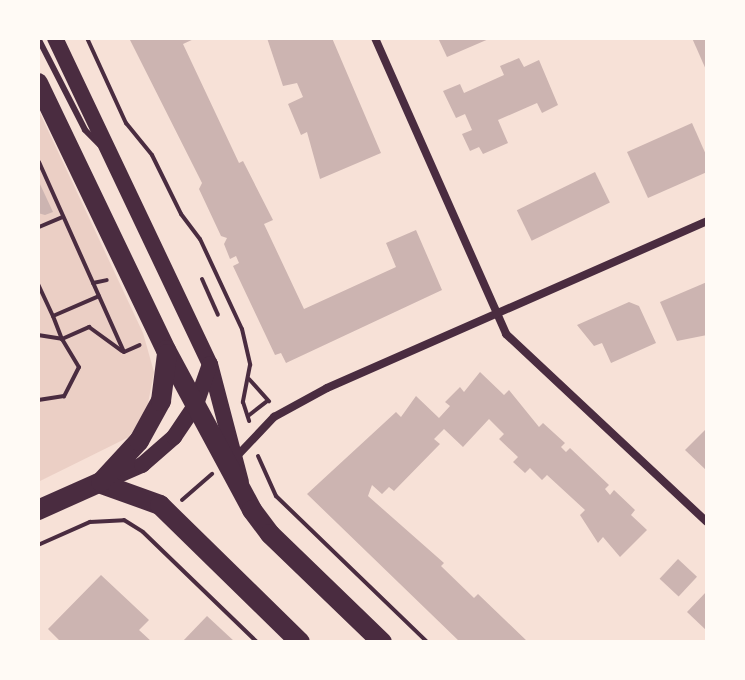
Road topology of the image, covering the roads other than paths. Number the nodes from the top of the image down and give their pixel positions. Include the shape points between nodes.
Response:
1 (38, 38) edge
2 (55, 38) edge
3 (375, 38) edge
4 (38, 83) edge
5 (118, 166) junction
6 (707, 221) edge
7 (498, 313) junction
8 (166, 350) junction
9 (210, 364) junction
10 (196, 404) junction
11 (237, 456) junction
12 (100, 483) junction
13 (242, 487) junction
14 (38, 510) edge
15 (707, 522) edge
16 (300, 642) edge
17 (381, 642) edge

1 - 5 lane via 85,130
2 - 5 main road
3 - 7 street
4 - 8 main road
5 - 9 main road
6 - 7 street
7 - 11 street via 274,417
7 - 15 street via 506,334
8 - 10 main road
8 - 12 main road via 166,382 156,415
9 - 10 main road
9 - 11 main road
10 - 12 main road via 154,455
10 - 13 main road
11 - 13 main road
12 - 14 main road
12 - 16 main road via 148,496 160,505
13 - 17 main road via 270,534

